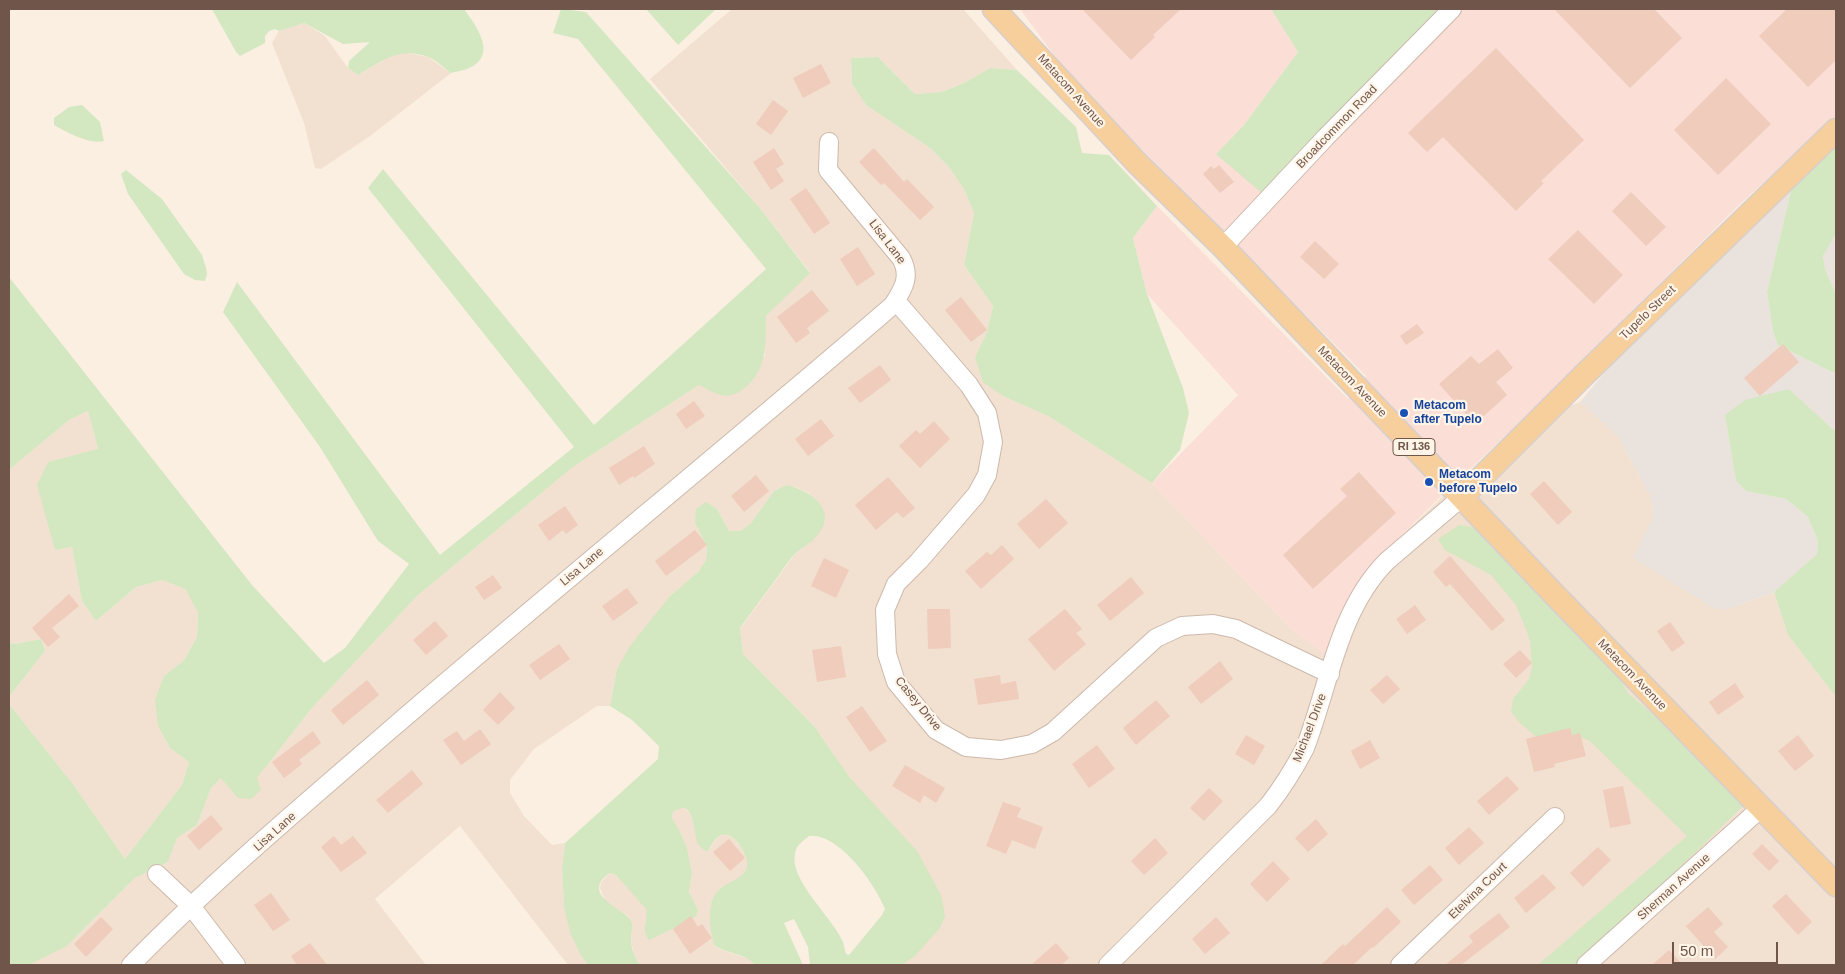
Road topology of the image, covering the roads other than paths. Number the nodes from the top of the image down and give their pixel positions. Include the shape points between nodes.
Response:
1 (994, 9) edge
2 (1452, 9) edge
3 (1836, 130) edge
4 (829, 142) dead end
5 (1223, 247) junction
6 (896, 301) junction
7 (1462, 497) junction
8 (1330, 674) junction
9 (1761, 808) junction
10 (1555, 817) dead end
11 (158, 874) dead end
12 (1836, 884) edge
13 (191, 906) junction
14 (131, 965) edge
15 (236, 965) edge
16 (1108, 965) edge
17 (1400, 965) edge
18 (1586, 965) edge

1 - 5 main road, Metacom Avenue / RI 136 via 1138,164
2 - 5 street, Broadcommon Road
3 - 7 main road, Tupelo Street
4 - 6 street, Lisa Lane via 828,170 906,267 904,287
5 - 7 main road, Metacom Avenue / RI 136
6 - 8 street, Casey Drive via 973,392 987,413 993,442 987,475 976,495 896,584 885,610 887,654 896,682 936,730 966,747 1001,750 1032,744 1053,732 1156,638 1182,626 1214,624 1236,630
6 - 13 street, Lisa Lane via 480,652
7 - 8 street, Michael Drive via 1377,571 1344,628
7 - 9 main road, Metacom Avenue / RI 136
8 - 16 street, Michael Drive via 1304,748 1281,789 1268,806
9 - 12 main road, Metacom Avenue / RI 136
9 - 18 street, Sherman Avenue
10 - 17 street, Etelvina Court
11 - 13 street
13 - 14 street, Lisa Lane
13 - 15 street

